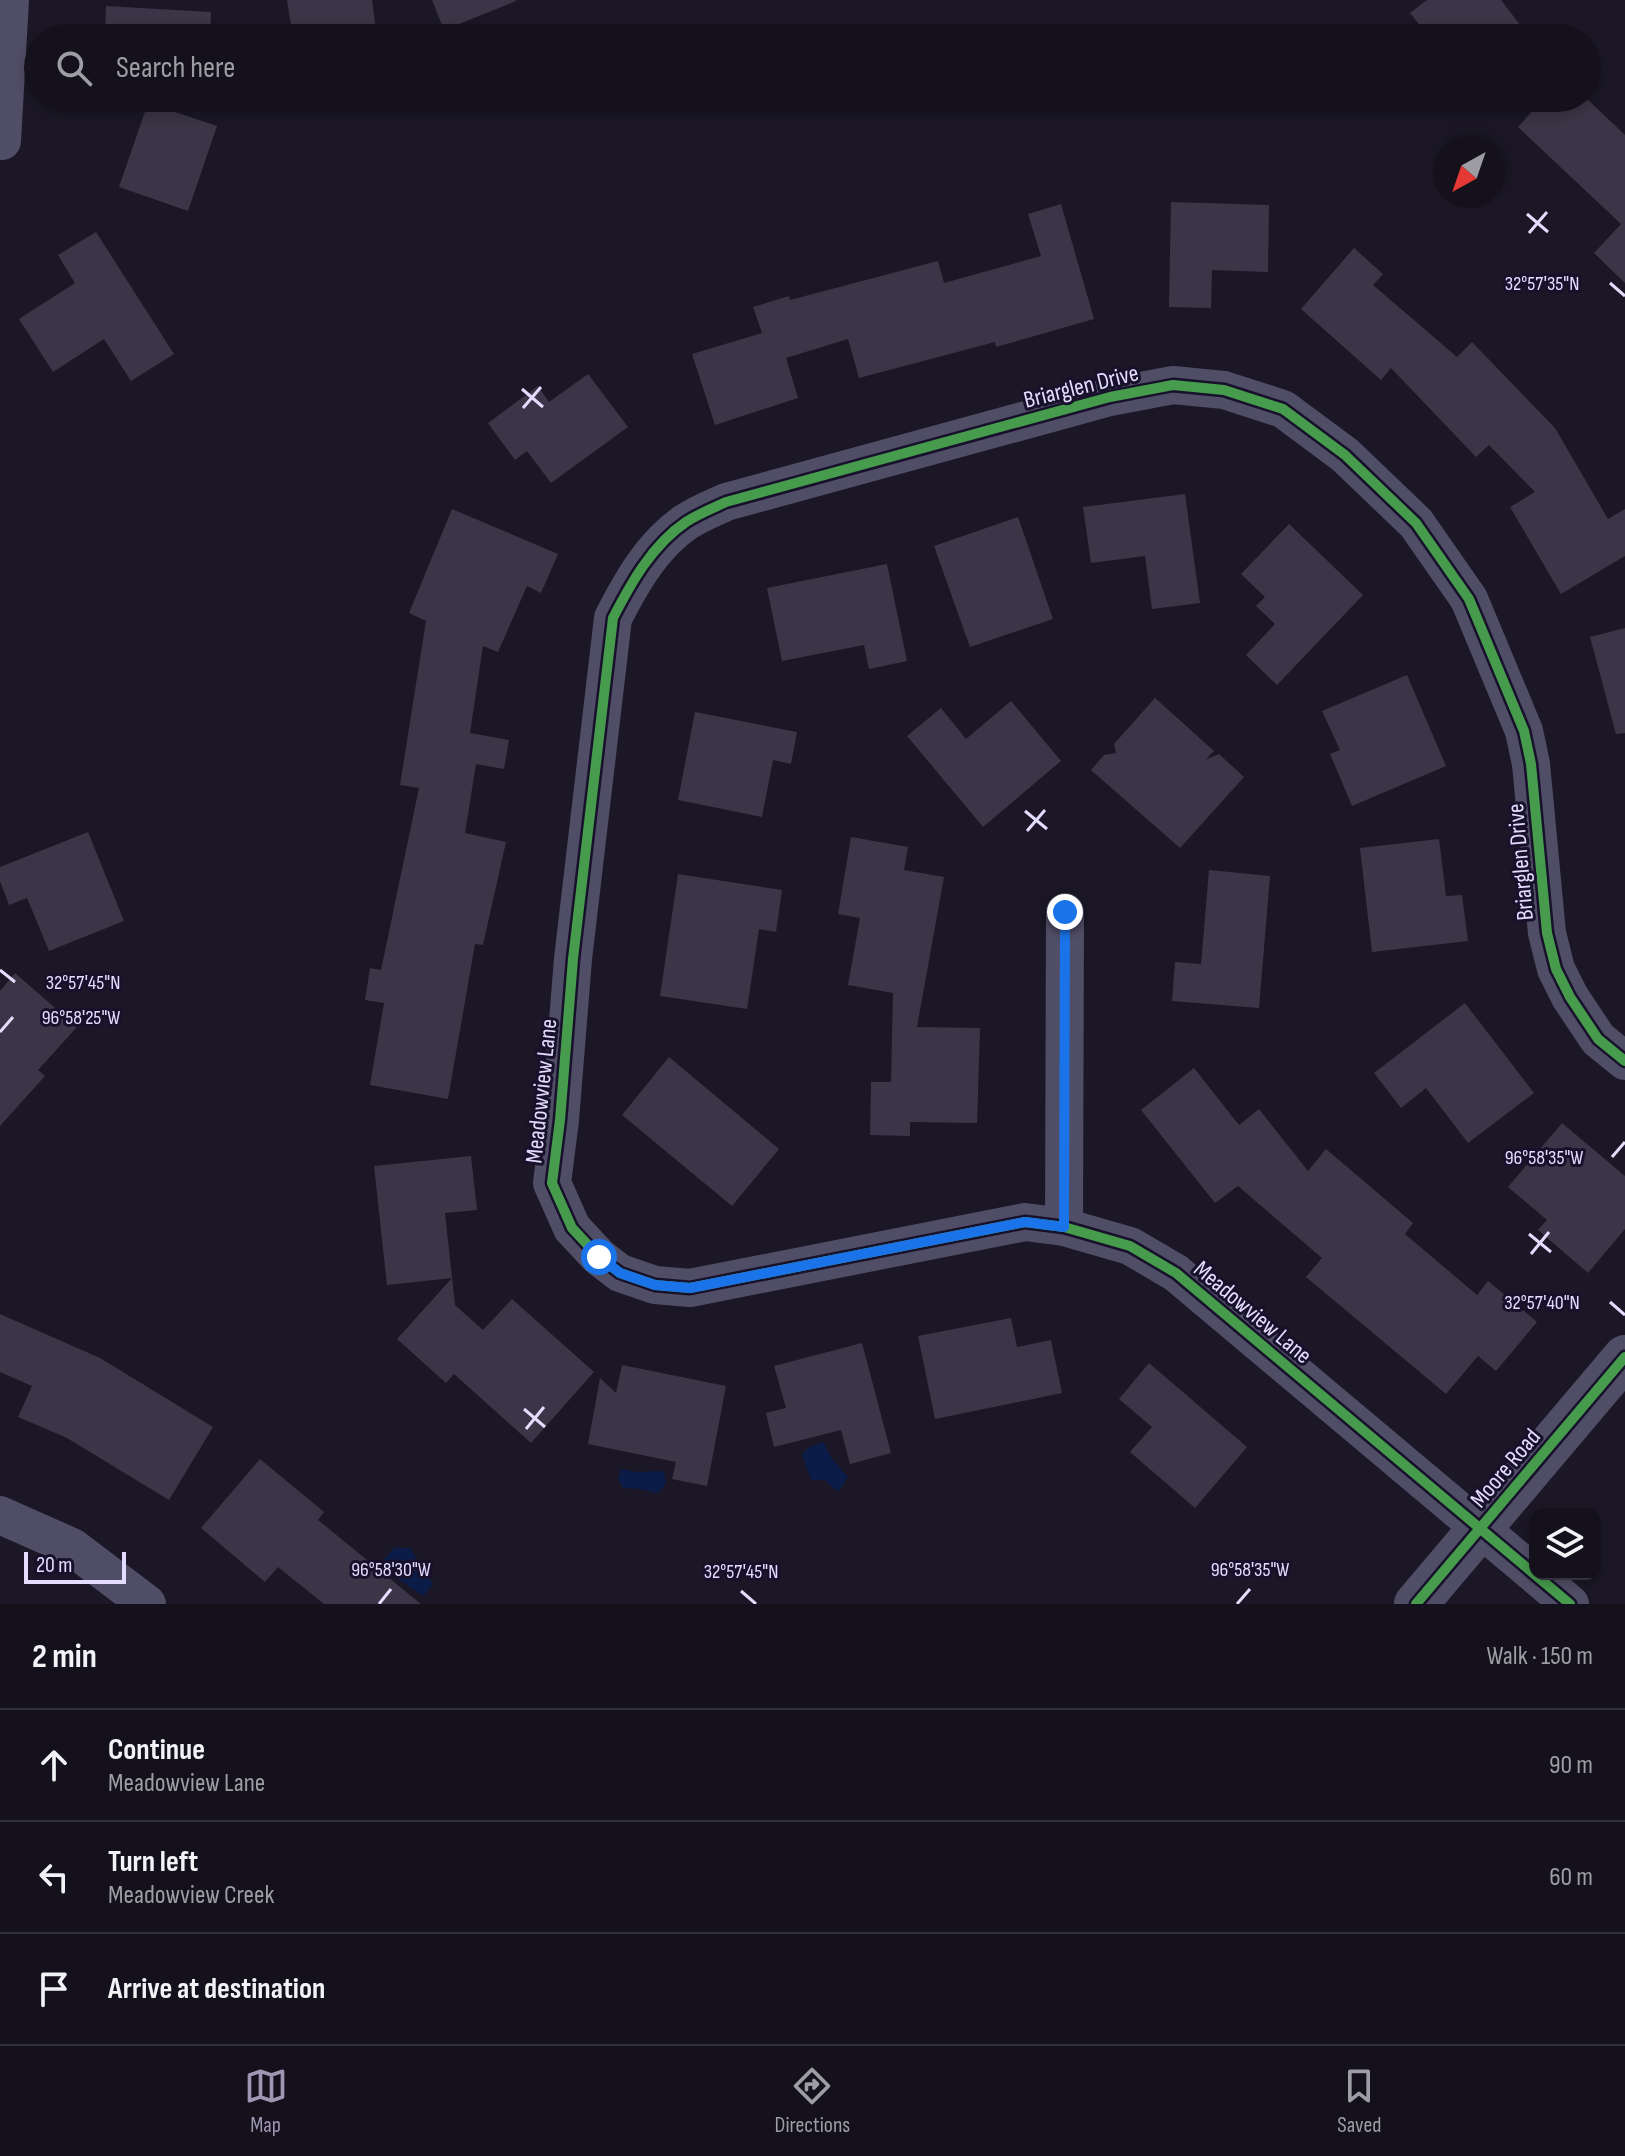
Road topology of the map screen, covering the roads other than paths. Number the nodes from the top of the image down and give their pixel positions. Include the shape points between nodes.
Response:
1 (10, 0) edge
2 (2, 141) dead end
3 (613, 618) joint
4 (1065, 912) dead end
5 (1625, 1061) edge
6 (1064, 1227) junction
7 (1625, 1357) edge
8 (0, 1515) edge
9 (1479, 1529) junction
10 (147, 1604) edge
11 (1416, 1604) edge
12 (1570, 1604) edge

1 - 2 street
3 - 5 street, Briarglen Drive via 630,584 661,543 686,522 726,502 1110,397 1173,385 1224,390 1283,409 1345,455 1416,523 1469,599 1524,731 1547,933 1556,969 1598,1039
3 - 6 street, Meadowview Lane via 552,1183 572,1228 620,1273 655,1285 690,1288 1025,1222
4 - 6 street
6 - 9 street, Meadowview Lane via 1130,1246 1176,1273
7 - 9 street, Moore Road
8 - 10 street via 72,1547
9 - 11 street, Moore Road
9 - 12 street, Meadowview Lane

